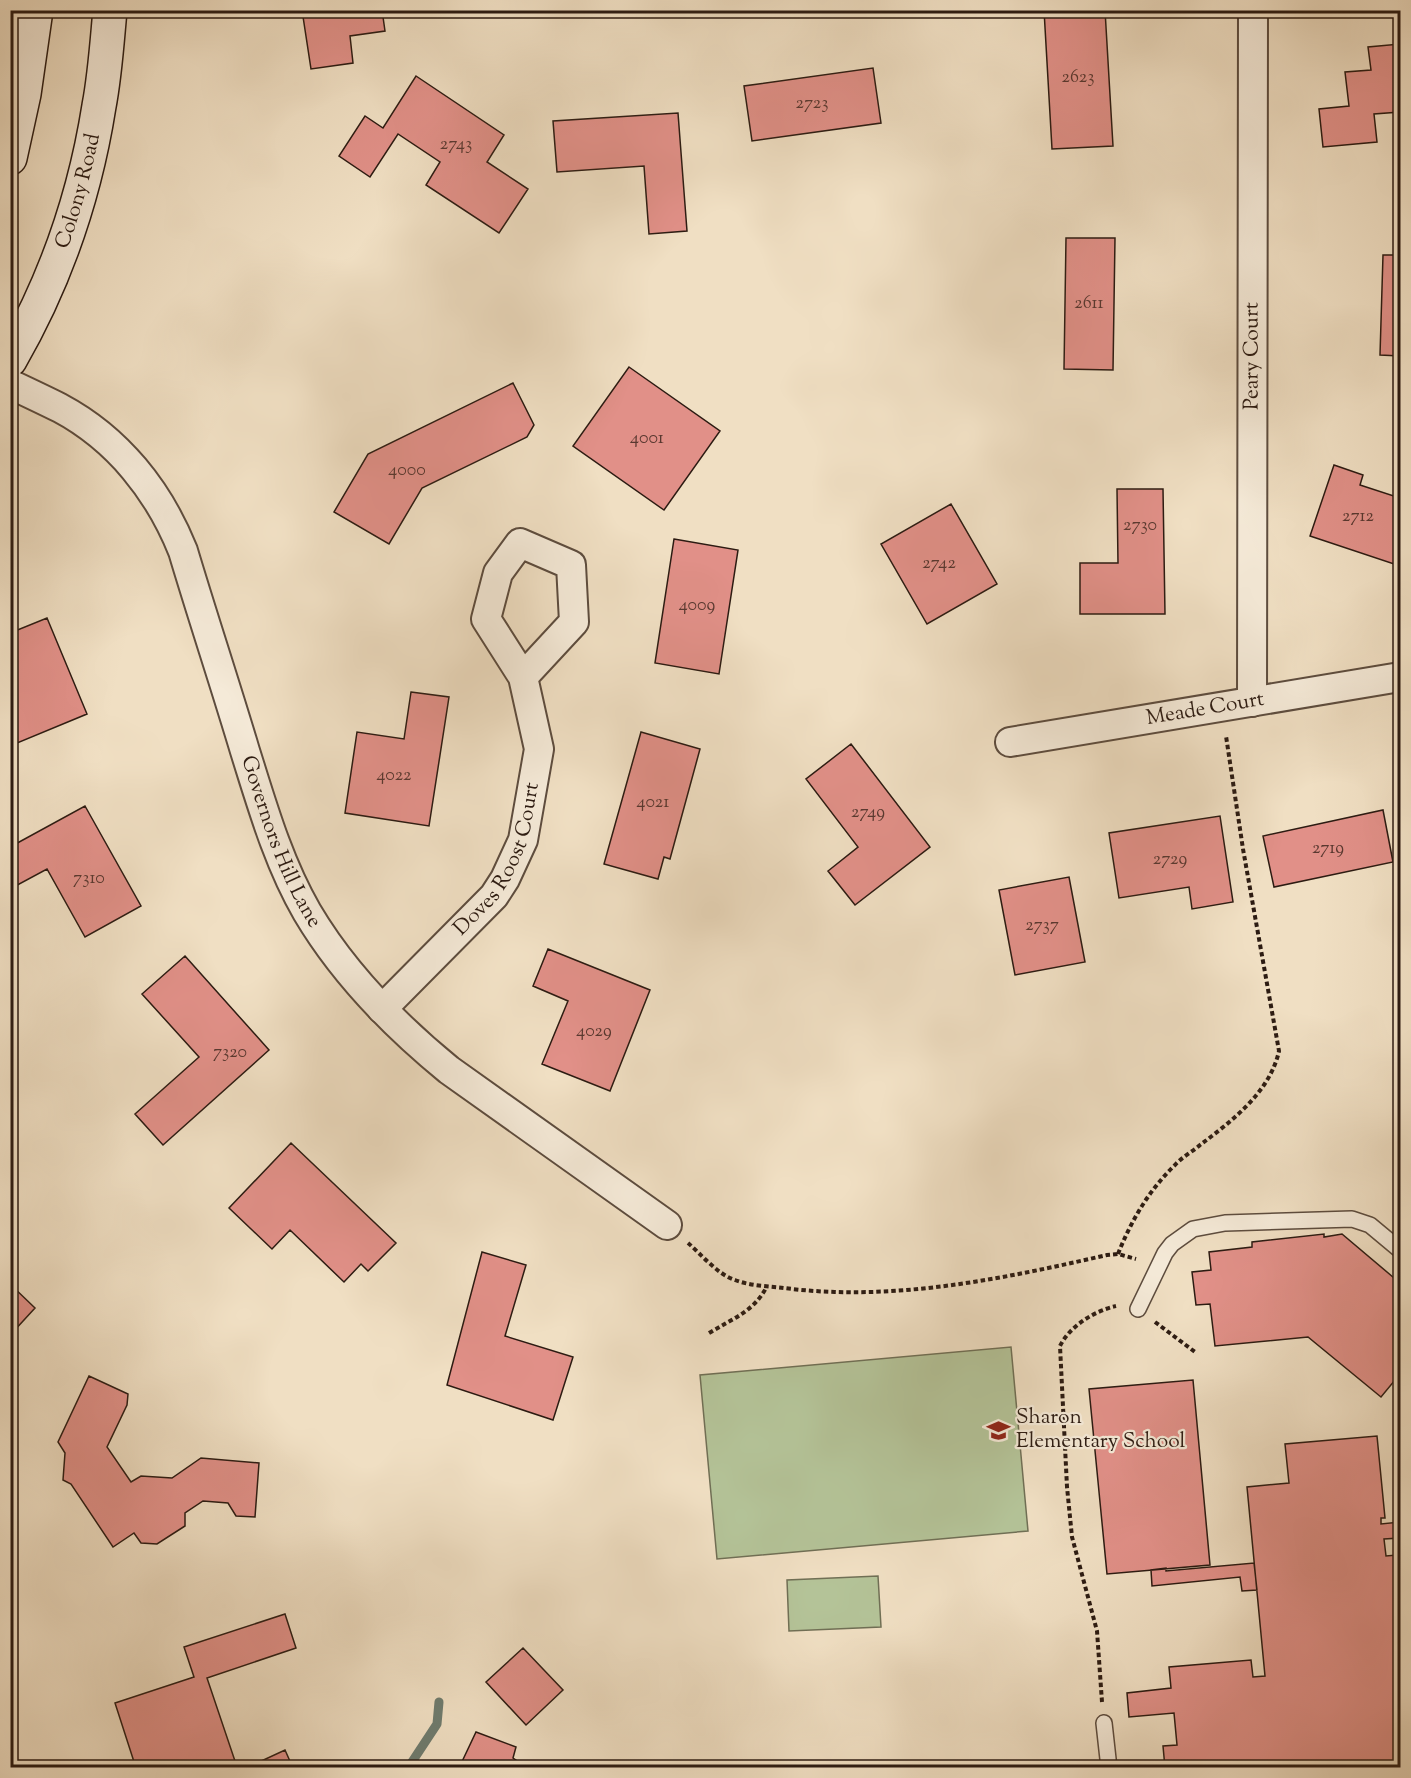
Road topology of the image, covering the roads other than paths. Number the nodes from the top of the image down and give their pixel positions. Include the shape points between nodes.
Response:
1 (36, 10) edge
2 (110, 10) edge
3 (1253, 10) edge
4 (10, 158) edge
5 (10, 360) edge
6 (10, 384) edge
7 (523, 677) dead end
8 (1401, 677) edge
9 (1252, 702) junction
10 (1010, 742) dead end
11 (382, 1009) junction
12 (667, 1225) road end
13 (1401, 1250) edge
14 (1138, 1309) road end
15 (1104, 1723) road end
16 (1109, 1767) edge

1 - 4 main road
2 - 5 main road, Colony Road via 99,108 83,184 50,280
3 - 9 street, Peary Court
6 - 11 street, Governors Hill Lane via 97,433 148,484 166,513 183,551 257,793 285,867 307,911 347,970
7 - 11 street, Doves Roost Court via 539,749 523,840 494,896
8 - 9 street, Meade Court
9 - 10 street, Meade Court
11 - 12 street, Governors Hill Lane via 449,1070
13 - 14 lane via 1370,1225 1352,1218 1203,1226 1172,1244
15 - 16 lane

